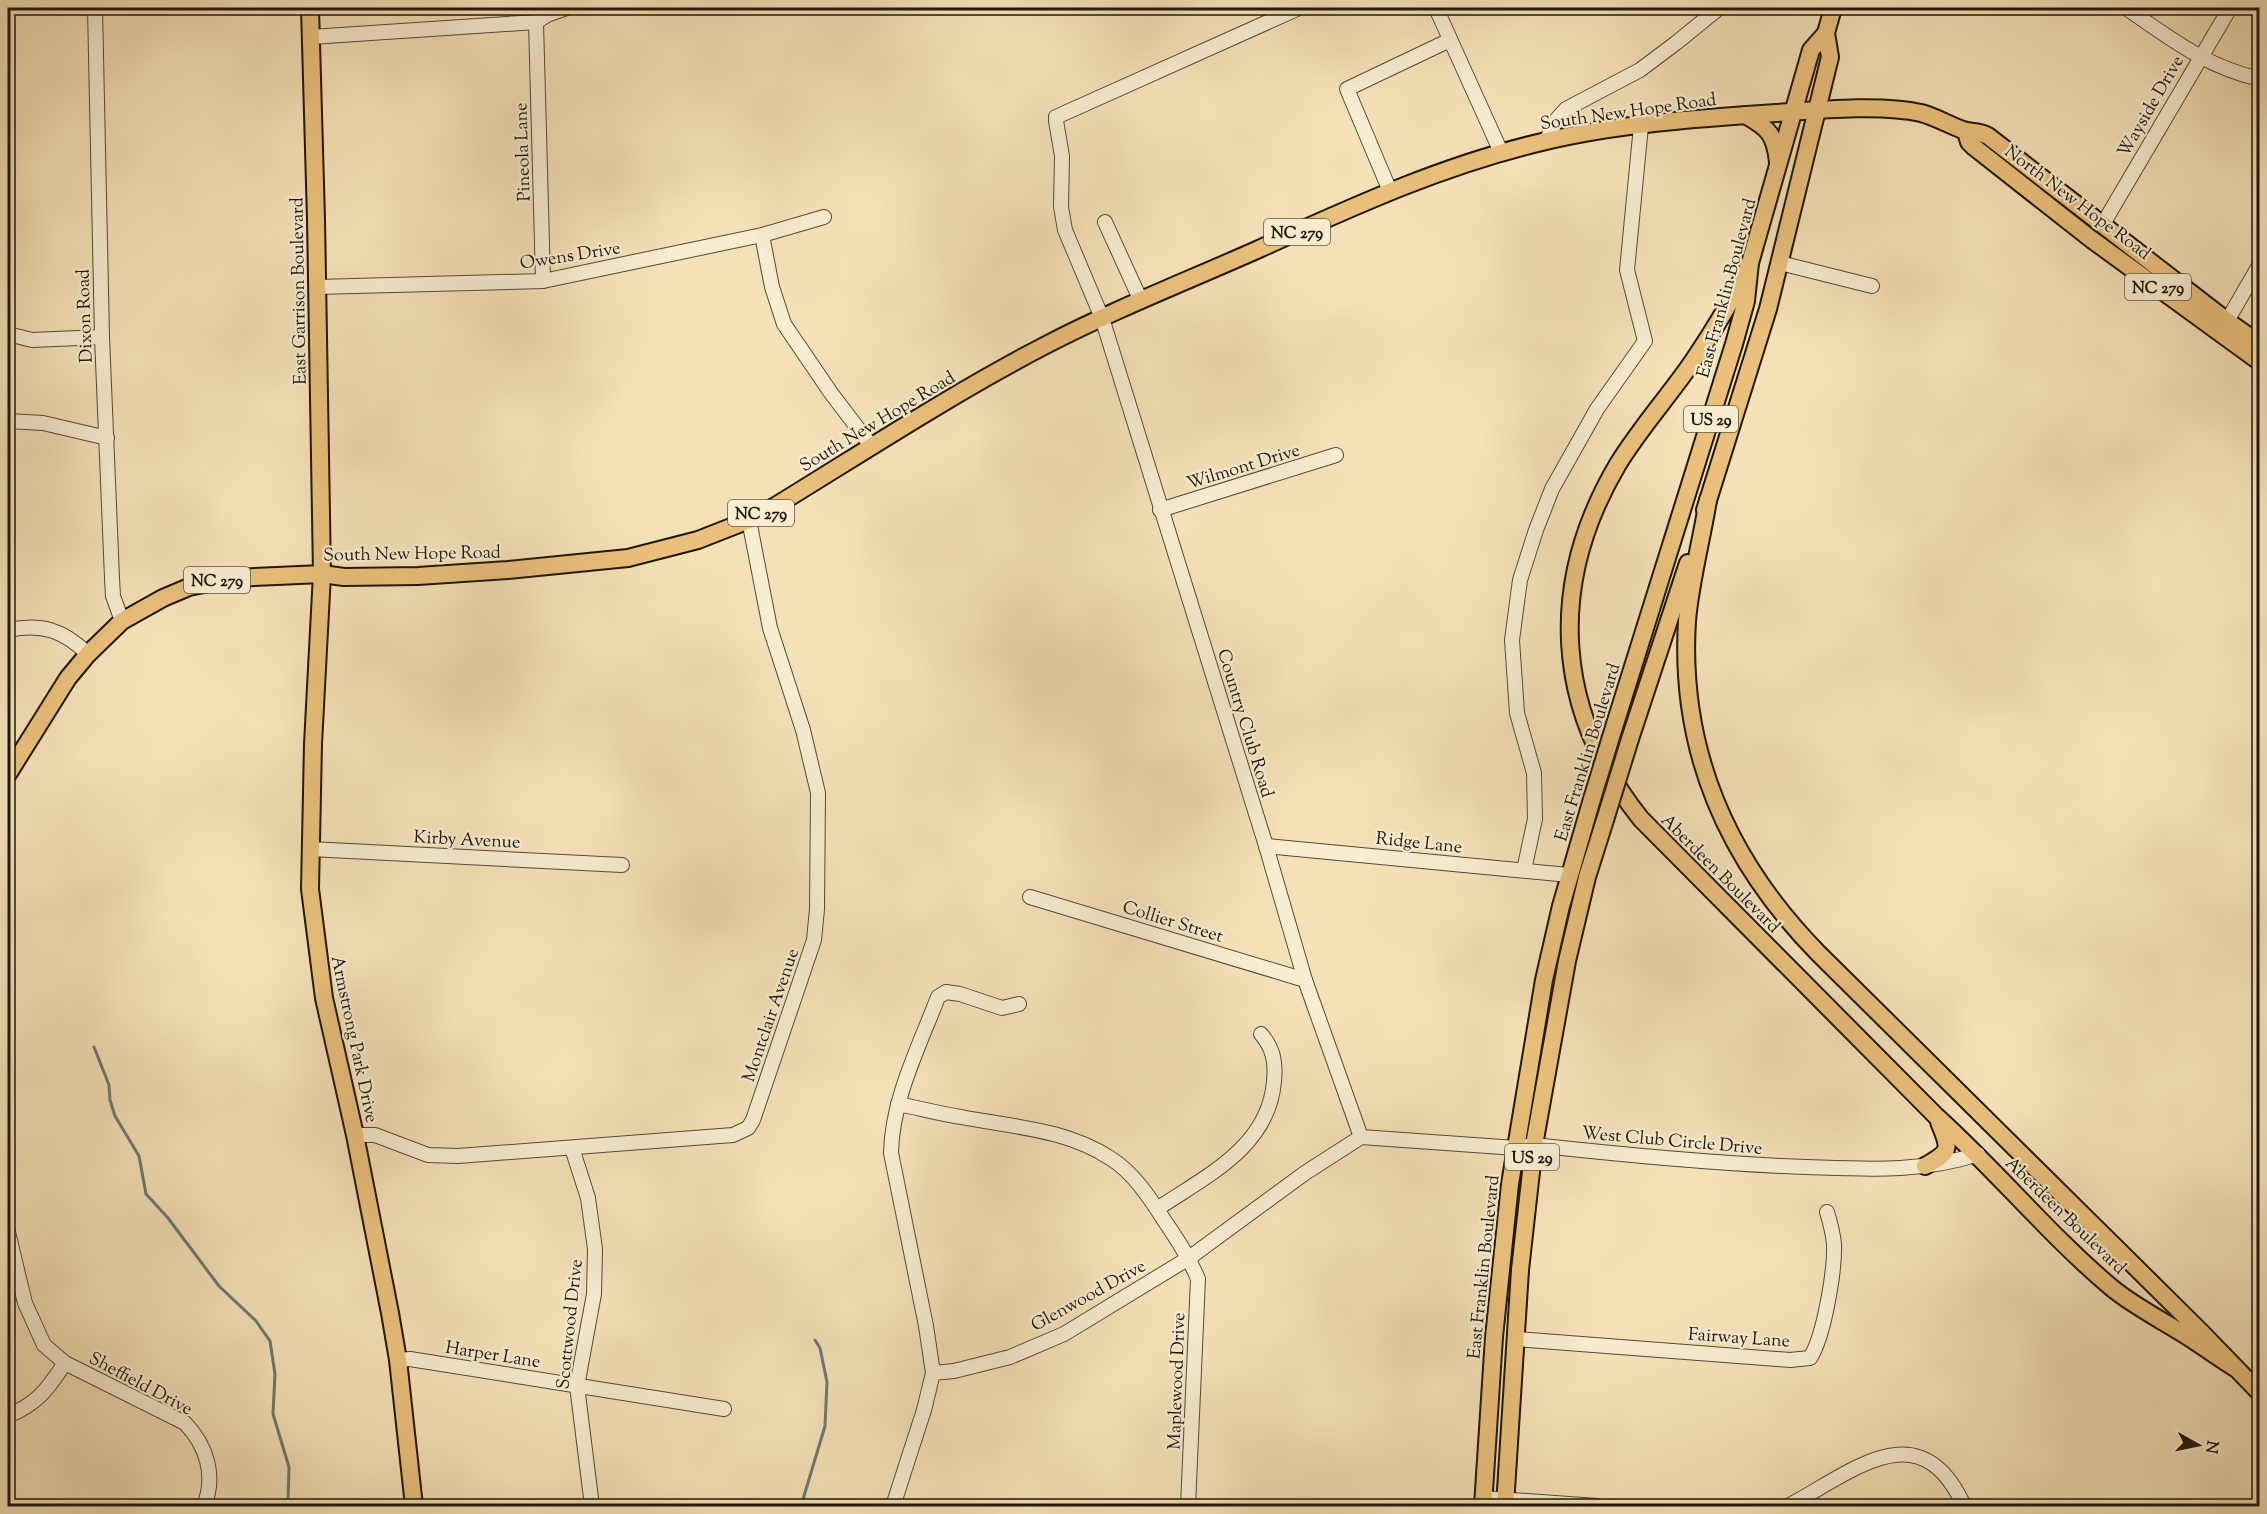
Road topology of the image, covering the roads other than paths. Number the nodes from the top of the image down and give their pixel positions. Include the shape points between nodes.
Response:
1 (95, 8) edge
2 (310, 8) edge
3 (567, 8) edge
4 (1299, 8) edge
5 (1436, 8) edge
6 (1719, 8) edge
7 (1833, 8) edge
8 (2126, 8) edge
9 (2230, 8) edge
10 (536, 22) junction
11 (1826, 33) junction
12 (310, 37) junction
13 (1450, 40) junction
14 (2199, 58) junction
15 (2259, 79) edge
16 (1816, 110) junction
17 (1794, 111) junction
18 (1745, 115) junction
19 (1641, 126) junction
20 (1966, 132) junction
21 (1546, 141) junction
22 (1501, 152) junction
23 (1779, 167) junction
24 (1390, 191) junction
25 (824, 217) dead end
26 (1105, 222) dead end
27 (2103, 224) junction
28 (762, 235) junction
29 (2091, 239) junction
30 (2128, 243) junction
31 (1750, 263) junction
32 (1780, 263) junction
33 (2259, 264) edge
34 (543, 281) junction
35 (1872, 286) dead end
36 (317, 288) junction
37 (1141, 301) junction
38 (1102, 318) junction
39 (2227, 321) junction
40 (8, 334) edge
41 (102, 337) junction
42 (2259, 344) edge
43 (2259, 362) edge
44 (8, 422) edge
45 (107, 438) junction
46 (872, 447) junction
47 (1336, 455) dead end
48 (1708, 500) junction
49 (1160, 510) junction
50 (749, 520) junction
51 (322, 574) junction
52 (122, 621) junction
53 (8, 630) edge
54 (88, 654) junction
55 (8, 774) edge
56 (1266, 846) junction
57 (310, 849) junction
58 (622, 865) dead end
59 (1524, 870) junction
60 (1569, 875) junction
61 (1030, 897) dead end
62 (1305, 980) junction
63 (1019, 1004) dead end
64 (1261, 1034) dead end
65 (898, 1104) junction
66 (1936, 1116) junction
67 (355, 1135) junction
68 (1361, 1137) junction
69 (1534, 1146) junction
70 (572, 1148) junction
71 (1516, 1148) junction
72 (1978, 1154) junction
73 (1925, 1166) junction
74 (1157, 1209) junction
75 (1827, 1212) dead end
76 (8, 1232) edge
77 (1189, 1258) junction
78 (1516, 1339) junction
79 (398, 1360) junction
80 (65, 1363) junction
81 (2235, 1368) junction
82 (933, 1372) junction
83 (577, 1386) junction
84 (2259, 1393) edge
85 (724, 1409) dead end
86 (8, 1416) edge
87 (1483, 1502) edge
88 (1505, 1504) edge
89 (204, 1506) edge
90 (414, 1506) edge
91 (592, 1506) edge
92 (893, 1506) edge
93 (1188, 1506) edge
94 (1597, 1506) edge
95 (1788, 1506) edge
96 (1964, 1506) edge

1 - 41 street, Dixon Road
2 - 12 main road, East Garrison Boulevard
3 - 10 street
4 - 38 street, Country Club Road via 1056,117 1062,156 1062,219
5 - 13 street
6 - 21 street via 1640,69 1566,109
7 - 11 main road, East Franklin Boulevard / US 29
8 - 14 street
9 - 14 street, Wayside Drive
10 - 12 street
10 - 34 street, Pineola Lane
11 - 16 main road, East Franklin Boulevard / US 29 via 1830,57
11 - 17 main road, East Franklin Boulevard / US 29 via 1811,50
12 - 36 main road, East Garrison Boulevard
13 - 22 street
13 - 24 street via 1347,89
14 - 15 street
14 - 27 street, Wayside Drive
16 - 17 main road, South New Hope Road / NC 279
16 - 20 main road, North New Hope Road / NC 279 via 1909,111
16 - 32 main road, East Franklin Boulevard / US 29
17 - 18 main road, South New Hope Road / NC 279
17 - 23 main road, East Franklin Boulevard / US 29
18 - 19 main road, South New Hope Road / NC 279
18 - 23 main road via 1762,124 1774,139
19 - 21 main road, South New Hope Road / NC 279
19 - 59 street via 1627,270 1645,341 1597,409 1552,489 1520,580 1512,651 1517,713 1534,773 1535,819
20 - 27 main road, North New Hope Road via 1988,136
20 - 29 main road, North New Hope Road / NC 279 via 1971,145
21 - 22 main road, South New Hope Road / NC 279
22 - 24 main road, South New Hope Road / NC 279
23 - 31 main road, East Franklin Boulevard / US 29
24 - 37 main road, South New Hope Road / NC 279
25 - 28 street, Owens Drive
26 - 37 street
27 - 30 main road, North New Hope Road
28 - 34 street, Owens Drive
28 - 46 street via 784,324
29 - 30 main road
29 - 43 main road, North New Hope Road / NC 279
30 - 39 main road, North New Hope Road
31 - 60 main road, East Franklin Boulevard / US 29, bridge via 1746,301 1734,344
31 - 66 main road, Aberdeen Boulevard via 1694,360 1619,463 1587,525 1570,609 1571,661 1578,699 1584,722 1602,758 1624,799 1641,819
32 - 35 street
32 - 48 main road, East Franklin Boulevard / US 29
33 - 39 street
34 - 36 street, Owens Drive
36 - 51 main road, East Garrison Boulevard
37 - 38 main road, South New Hope Road / NC 279
38 - 46 main road, South New Hope Road / NC 279 via 999,370
38 - 49 street, Country Club Road
39 - 42 main road, North New Hope Road
40 - 41 street via 32,340
41 - 45 street, Dixon Road
44 - 45 street via 43,423
45 - 52 street, Dixon Road via 113,596
46 - 50 main road, South New Hope Road / NC 279
47 - 49 street, Wilmont Drive
48 - 69 main road, East Franklin Boulevard / US 29, bridge via 1587,877 1567,960
48 - 81 main road, Aberdeen Boulevard via 1688,618 1688,688 1708,781 1728,832 1747,865 1780,913 1818,953
49 - 56 street, Country Club Road
50 - 51 main road, South New Hope Road / NC 279 via 698,540 628,558 418,576
50 - 70 street, Montclair Avenue via 770,628 813,764 818,793 817,917 808,960 748,1128 721,1137
51 - 52 main road, South New Hope Road / NC 279 via 204,583 163,598
51 - 57 main road, Armstrong Park Drive
52 - 54 main road, South New Hope Road / NC 279
53 - 54 street via 33,628 61,633
54 - 55 main road, South New Hope Road / NC 279 via 68,678
56 - 59 street, Ridge Lane
56 - 62 street, Country Club Road
57 - 58 street, Kirby Avenue
57 - 67 main road, Armstrong Park Drive via 310,889 319,968
59 - 60 street, Ridge Lane
60 - 71 main road, East Franklin Boulevard / US 29 via 1544,980
61 - 62 street, Collier Street
62 - 68 street, Country Club Road
63 - 65 street via 1002,1008 946,992 938,998
64 - 74 street via 1270,1046 1275,1067 1273,1098 1263,1122 1250,1142 1230,1160
65 - 74 street, Maplewood Drive via 1059,1134 1087,1145 1112,1159 1136,1180
65 - 82 street via 891,1129 891,1153
66 - 72 main road, Aberdeen Boulevard
66 - 73 main road via 1947,1145 1941,1157
67 - 70 street, Montclair Avenue via 375,1135 428,1155
67 - 79 main road, Armstrong Park Drive
68 - 71 street, West Club Circle Drive
68 - 77 street, Glenwood Drive
69 - 71 street, West Club Circle Drive
69 - 73 street, West Club Circle Drive via 1746,1165 1865,1169
69 - 78 main road, East Franklin Boulevard / US 29 via 1525,1210
70 - 83 street, Scottwood Drive via 588,1198 596,1249 594,1294
71 - 87 main road, East Franklin Boulevard / US 29 via 1503,1235
72 - 73 street, West Club Circle Drive via 1953,1163
72 - 81 main road, Aberdeen Boulevard via 2041,1223 2114,1290
74 - 77 street, Maplewood Drive
75 - 78 street, Fairway Lane via 1834,1262 1820,1335 1810,1358 1790,1360
76 - 80 street, Sheffield Drive via 34,1324 44,1345
77 - 82 street, Glenwood Drive via 1064,1334 1010,1357 954,1371
77 - 93 street, Maplewood Drive via 1197,1280
78 - 88 main road, East Franklin Boulevard / US 29
79 - 83 street, Harper Lane
79 - 90 main road, Armstrong Park Drive
80 - 86 street via 45,1393
80 - 89 street, Sheffield Drive via 185,1422 196,1434 208,1463 210,1479
81 - 84 main road, Aberdeen Boulevard
82 - 92 street
83 - 85 street, Harper Lane
83 - 91 street, Scottwood Drive
87 - 88 street
88 - 94 street
95 - 96 street via 1858,1465 1901,1454 1923,1459 1941,1470

